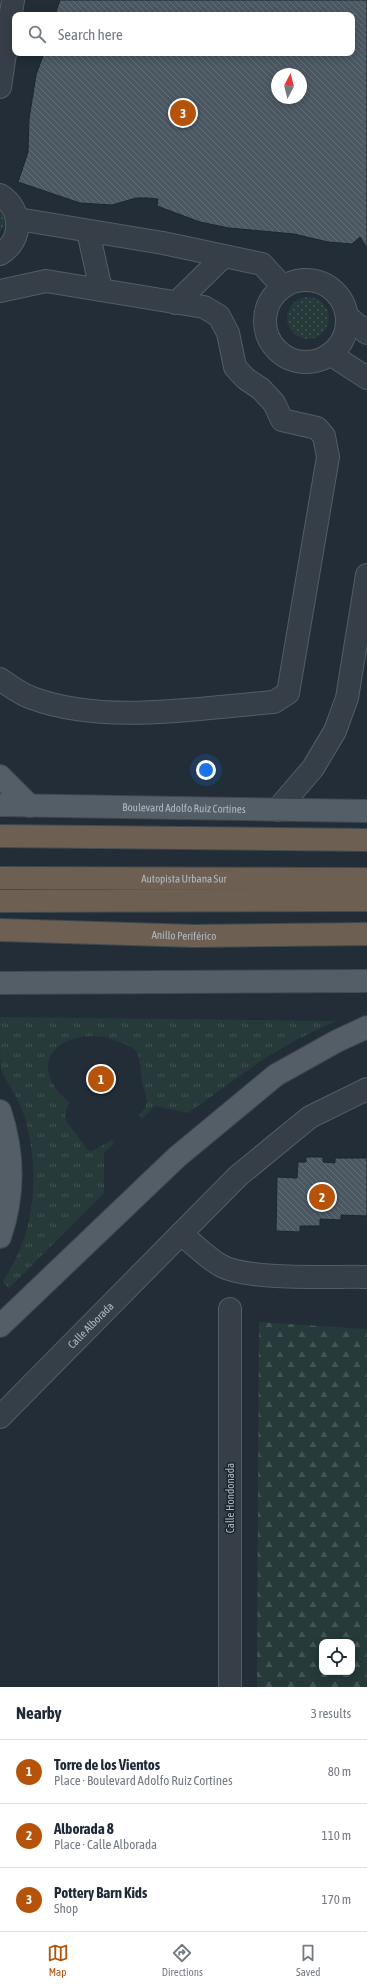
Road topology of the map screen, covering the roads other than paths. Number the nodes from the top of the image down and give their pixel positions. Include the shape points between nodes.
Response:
1 (13, 0) edge
2 (2, 56) edge
3 (0, 87) edge
4 (0, 195) edge
5 (18, 219) junction
6 (88, 231) junction
7 (0, 254) edge
8 (223, 257) junction
9 (283, 287) junction
10 (101, 290) junction
11 (0, 291) edge
12 (176, 303) junction
13 (348, 317) junction
14 (367, 333) edge
15 (330, 354) junction
16 (367, 378) edge
17 (367, 575) edge
18 (0, 679) edge
19 (0, 776) edge
20 (0, 805) edge
21 (30, 806) junction
22 (277, 810) junction
23 (367, 811) edge
24 (0, 836) edge
25 (363, 839) edge
26 (0, 878) edge
27 (367, 879) edge
28 (367, 900) edge
29 (0, 901) edge
30 (0, 930) edge
31 (367, 934) edge
32 (367, 981) edge
33 (0, 983) edge
34 (367, 1027) edge
35 (367, 1089) edge
36 (0, 1111) edge
37 (181, 1234) junction
38 (0, 1238) edge
39 (367, 1277) edge
40 (230, 1310) dead end
41 (0, 1326) edge
42 (0, 1416) edge
43 (230, 1687) edge

1 - 2 street
2 - 3 street
4 - 5 street via 14,208
5 - 6 street
5 - 7 street via 14,242
6 - 8 street via 163,243
6 - 10 street
8 - 9 street via 262,264
8 - 12 street
9 - 13 street via 296,281 310,280 324,284 336,292 344,304
9 - 15 street via 267,308 267,334 273,345 282,354 306,362 319,360
10 - 11 street via 46,281
10 - 12 street
12 - 18 street via 204,307 219,316 228,333 235,368 274,403 282,420 317,428 324,436 328,458 288,693 274,702 109,713 51,704 30,697
13 - 14 street
13 - 15 street via 346,331 340,344
15 - 16 street
17 - 22 street via 347,698 336,731 313,768
19 - 21 main road
20 - 21 main road, Boulevard Adolfo Ruiz Cortines
21 - 22 main road, Boulevard Adolfo Ruiz Cortines
22 - 23 main road, Boulevard Adolfo Ruiz Cortines
24 - 25 highway
26 - 27 highway, Autopista Urbana Sur
28 - 29 highway, Autopista Urbana Sur
30 - 31 highway, Anillo Periférico via 196,936
32 - 33 main road
34 - 41 main road via 337,1040 276,1075 177,1156
35 - 37 street, Calle Alborada via 310,1117 238,1176
36 - 38 main road via 11,1162 11,1189
37 - 39 street via 221,1265 235,1271 254,1275
37 - 42 street, Calle Alborada
40 - 43 street, Calle Hondonada

